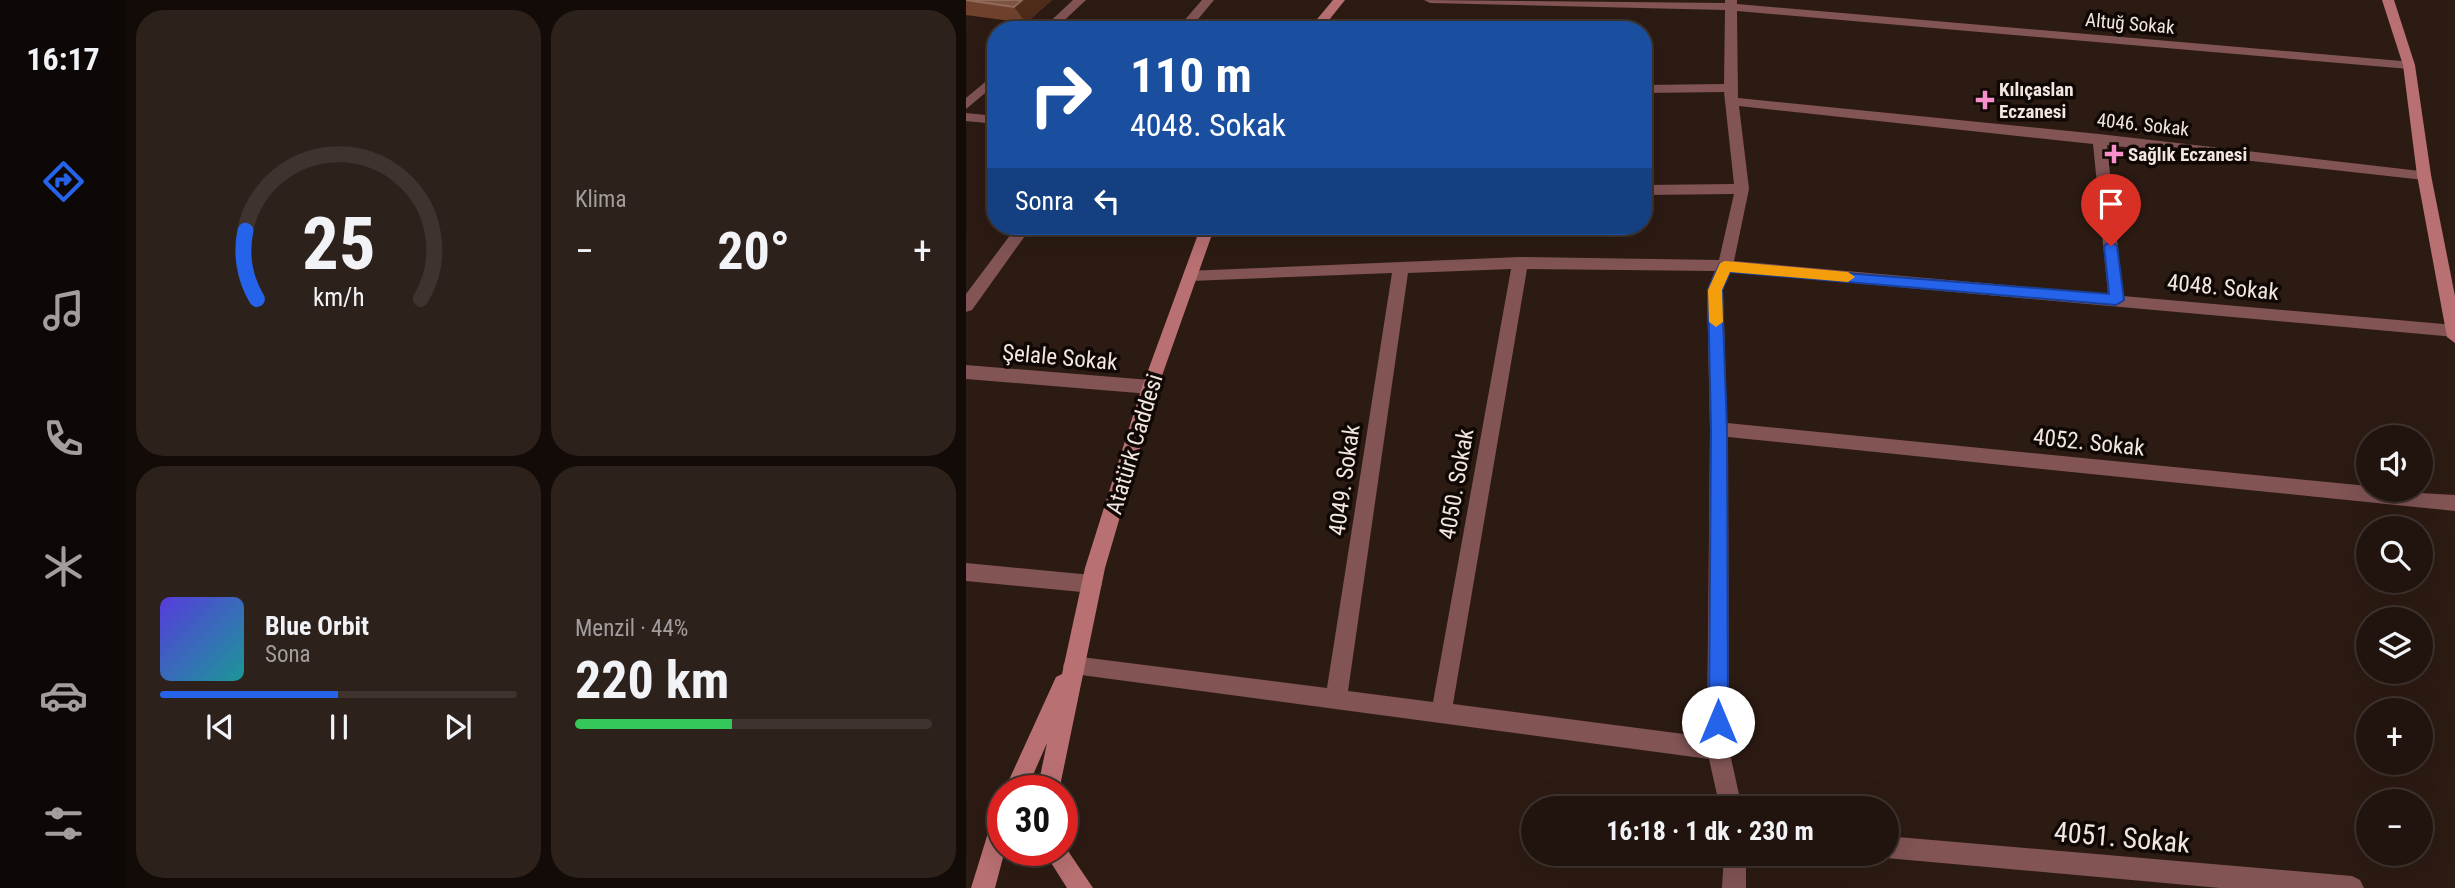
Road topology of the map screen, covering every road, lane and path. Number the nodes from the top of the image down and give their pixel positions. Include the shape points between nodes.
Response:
1 (1080, 0) edge
2 (1208, 0) edge
3 (1339, 0) edge
4 (1430, 0) edge
5 (2388, 0) edge
6 (1731, 3) edge
7 (1056, 21) edge
8 (1190, 21) edge
9 (1322, 21) edge
10 (2409, 65) junction
11 (987, 85) edge
12 (1652, 90) edge
13 (1731, 94) junction
14 (966, 105) edge
15 (966, 117) edge
16 (987, 119) edge
17 (2099, 138) junction
18 (2424, 175) junction
19 (1652, 190) edge
20 (1742, 190) junction
21 (1018, 235) edge
22 (1205, 235) edge
23 (1520, 263) junction
24 (1725, 266) junction
25 (1401, 267) junction
26 (1191, 275) junction
27 (2116, 300) junction
28 (966, 306) edge
29 (2455, 333) edge
30 (966, 372) edge
31 (1150, 387) junction
32 (1719, 429) junction
33 (2455, 503) edge
34 (966, 572) edge
35 (1091, 584) junction
36 (1073, 666) junction
37 (1336, 700) junction
38 (1441, 713) junction
39 (1718, 749) junction
40 (1022, 775) edge
41 (1051, 775) edge
42 (1728, 796) edge
43 (1899, 848) edge
44 (990, 866) edge
45 (1065, 866) edge
46 (1735, 866) edge
47 (2203, 881) edge
48 (984, 888) edge
49 (1081, 888) edge
50 (1734, 888) edge
51 (2353, 888) edge

1 - 7 street
2 - 8 street
3 - 9 street
4 - 6 street, Altuğ Sokak
5 - 10 street
6 - 10 street, Altuğ Sokak
6 - 13 street
10 - 18 street
11 - 14 street
12 - 13 street, 4046. Sokak
13 - 17 street, 4046. Sokak
13 - 20 street
15 - 16 street
17 - 18 street, 4046. Sokak
17 - 27 street
18 - 29 street
19 - 20 street
20 - 24 street
21 - 28 street
22 - 26 street, Atatürk Caddesi
23 - 24 street, 4048. Sokak
23 - 25 street, 4048. Sokak
23 - 38 street, 4050. Sokak
24 - 27 street, 4048. Sokak
24 - 32 street via 1715,290
25 - 26 street, 4048. Sokak
25 - 37 street, 4049. Sokak
26 - 31 street, Atatürk Caddesi
27 - 29 street, 4048. Sokak
30 - 31 street, Şelale Sokak
31 - 35 street, Atatürk Caddesi
32 - 33 street, 4052. Sokak
32 - 39 street
34 - 35 street
35 - 36 street, Atatürk Caddesi
36 - 37 street
36 - 40 street, Atatürk Caddesi
36 - 41 street, Atatürk Caddesi
37 - 38 street
38 - 39 street
39 - 42 street
43 - 47 street, 4051. Sokak
44 - 48 street
45 - 49 street
46 - 50 street
47 - 51 street, 4051. Sokak

